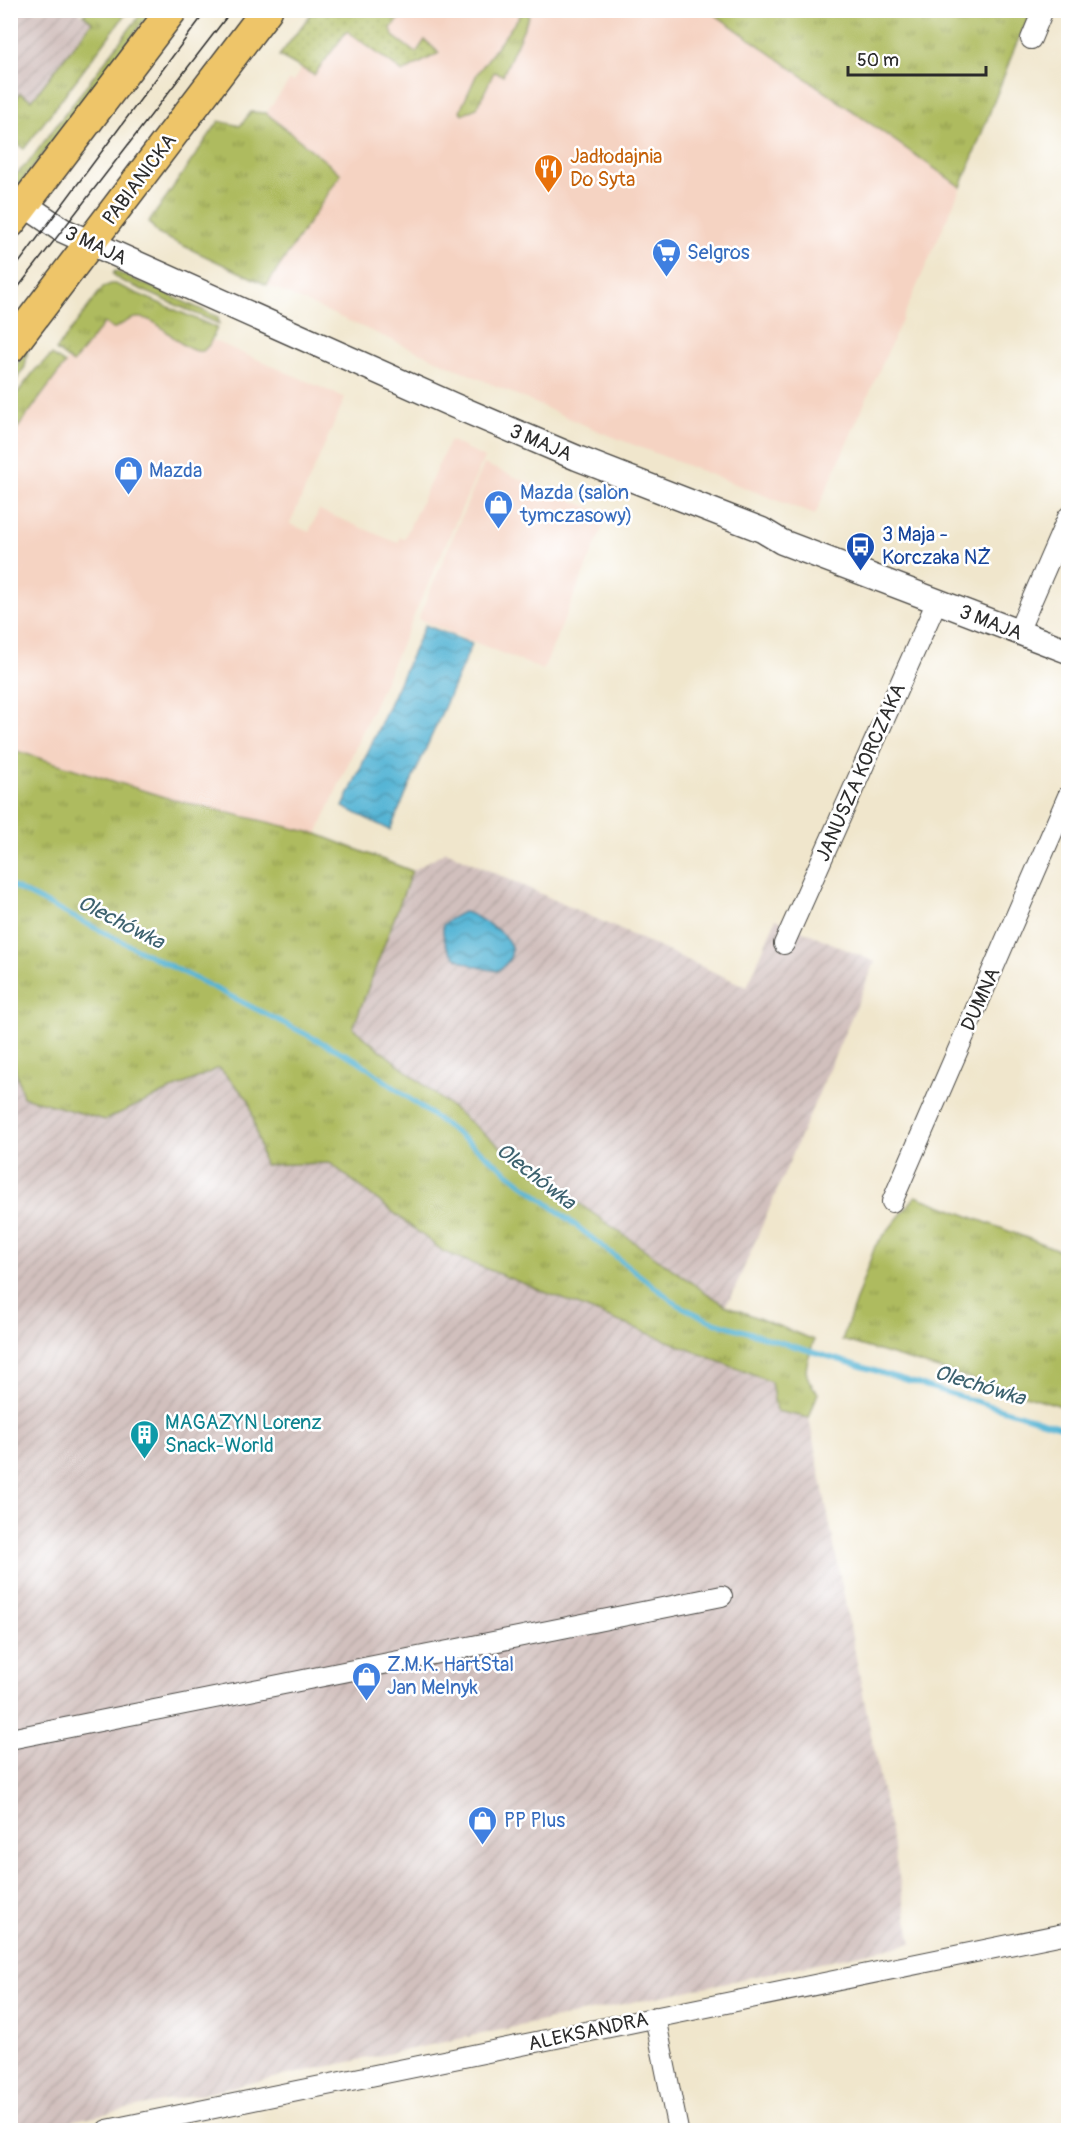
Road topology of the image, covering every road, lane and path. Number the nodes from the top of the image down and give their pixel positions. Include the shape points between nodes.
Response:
1 (172, 10) edge
2 (267, 10) edge
3 (1043, 10) edge
4 (1031, 39) dead end
5 (18, 214) edge
6 (91, 243) junction
7 (10, 348) edge
8 (1068, 517) edge
9 (937, 601) junction
10 (1018, 632) junction
11 (1068, 651) edge
12 (1068, 796) edge
13 (784, 944) dead end
14 (891, 1202) dead end
15 (722, 1596) dead end
16 (10, 1739) edge
17 (1068, 1933) edge
18 (655, 2017) junction
19 (107, 2130) edge
20 (678, 2130) edge

1 - 5 main road
2 - 6 main road, PABIANICKA
3 - 4 street
5 - 6 street, 3 MAJA
6 - 7 main road, PABIANICKA
6 - 9 street, 3 MAJA via 522,435
8 - 10 street
9 - 10 street, 3 MAJA
9 - 13 street, JANUSZA KORCZAKA
10 - 11 street, 3 MAJA
12 - 14 street, DUMNA
15 - 16 street
17 - 18 street, ALEKSANDRA
18 - 19 street, ALEKSANDRA
18 - 20 street

